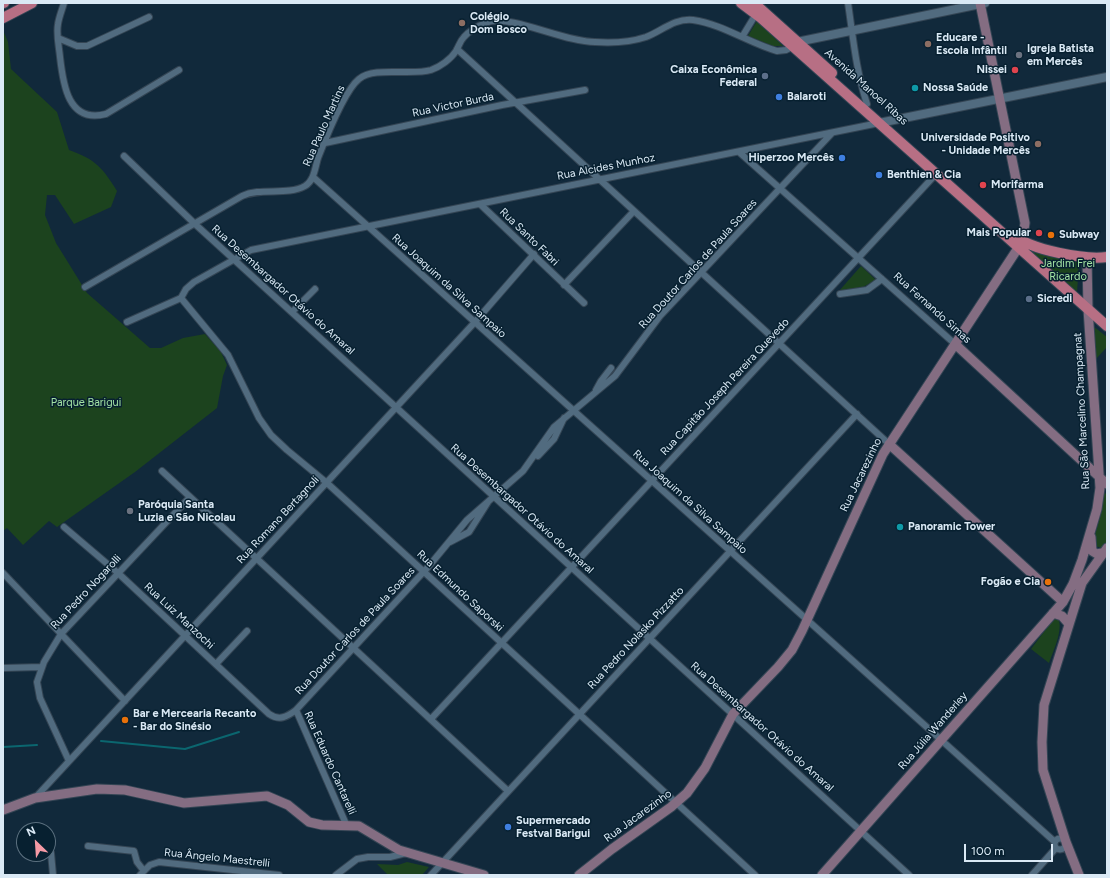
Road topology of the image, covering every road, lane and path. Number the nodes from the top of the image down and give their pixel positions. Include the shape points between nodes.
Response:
1 (32, 3) edge
2 (64, 3) edge
3 (741, 3) edge
4 (754, 3) edge
5 (848, 3) edge
6 (982, 3) edge
7 (756, 14) junction
8 (149, 17) dead end
9 (3, 18) edge
10 (851, 31) junction
11 (742, 37) junction
12 (58, 38) junction
13 (795, 44) junction
14 (457, 49) junction
15 (179, 70) dead end
16 (1107, 77) edge
17 (585, 90) dead end
18 (1000, 99) junction
19 (516, 103) junction
20 (867, 104) junction
21 (883, 123) junction
22 (832, 133) junction
23 (325, 143) junction
24 (739, 152) junction
25 (124, 156) dead end
26 (936, 174) junction
27 (313, 177) junction
28 (600, 180) junction
29 (780, 189) junction
30 (480, 204) junction
31 (634, 211) junction
32 (195, 224) junction
33 (368, 226) junction
34 (1020, 245) junction
35 (534, 254) junction
36 (1107, 257) edge
37 (858, 258) junction
38 (1087, 258) junction
39 (234, 260) junction
40 (702, 273) junction
41 (882, 279) junction
42 (564, 285) junction
43 (85, 287) dead end
44 (315, 289) dead end
45 (840, 294) dead end
46 (181, 298) junction
47 (584, 303) dead end
48 (1088, 309) junction
49 (292, 312) junction
50 (127, 322) dead end
51 (475, 322) junction
52 (1107, 326) edge
53 (779, 343) junction
54 (955, 344) junction
55 (611, 368) dead end
56 (596, 392) junction
57 (396, 407) junction
58 (574, 411) junction
59 (857, 414) junction
60 (889, 444) junction
61 (1099, 453) junction
62 (1084, 463) junction
63 (162, 471) dead end
64 (1100, 478) junction
65 (652, 481) junction
66 (327, 483) junction
67 (1107, 484) edge
68 (494, 496) junction
69 (190, 497) junction
70 (1103, 499) edge
71 (488, 501) junction
72 (64, 527) dead end
73 (1090, 534) junction
74 (449, 543) junction
75 (1105, 550) edge
76 (730, 551) junction
77 (256, 559) junction
78 (572, 567) junction
79 (424, 572) junction
80 (3, 573) edge
81 (118, 573) junction
82 (1063, 602) junction
83 (1076, 603) junction
84 (1054, 613) junction
85 (807, 620) junction
86 (1069, 624) junction
87 (247, 631) dead end
88 (61, 634) junction
89 (185, 636) junction
90 (650, 638) junction
91 (501, 643) junction
92 (353, 648) junction
93 (216, 664) junction
94 (41, 667) junction
95 (3, 668) edge
96 (125, 701) junction
97 (296, 710) junction
98 (579, 714) junction
99 (733, 714) junction
100 (281, 718) joint
101 (430, 719) junction
102 (941, 740) junction
103 (69, 761) junction
104 (508, 791) junction
105 (35, 798) junction
106 (676, 803) junction
107 (3, 810) edge
108 (346, 824) junction
109 (861, 831) junction
110 (1066, 842) junction
111 (1056, 845) junction
112 (88, 846) dead end
113 (406, 853) junction
114 (52, 862) edge
115 (442, 863) junction
116 (230, 870) junction
117 (142, 873) edge
118 (53, 875) edge
119 (225, 875) edge
120 (279, 875) edge
121 (336, 875) edge
122 (431, 875) edge
123 (484, 875) edge
124 (579, 875) edge
125 (755, 875) edge
126 (822, 875) edge
127 (909, 875) edge
128 (1032, 875) edge
129 (1079, 875) edge

1 - 9 main road
2 - 12 street via 58,24
3 - 7 main road, Avenida Manoel Ribas
4 - 13 main road, Avenida Manoel Ribas
5 - 10 street
6 - 10 street
6 - 18 main road, Rua Jacarezinho
7 - 11 street
7 - 13 main road, Avenida Manoel Ribas
8 - 12 street via 88,46 77,46
10 - 13 street
10 - 20 street
11 - 13 street, Rua Paulo Martins via 777,51 786,50
11 - 14 street, Rua Paulo Martins via 688,19 641,38 588,42 499,21 488,22 472,30 461,40
12 - 15 street via 66,92 70,101 80,110 92,115 112,111
13 - 20 main road, Avenida Manoel Ribas
13 - 21 main road, Avenida Manoel Ribas
14 - 19 street
14 - 23 street, Rua Paulo Martins via 432,70 377,73 360,77 348,93
16 - 18 street, Rua Alcides Munhoz
17 - 19 street, Rua Victor Burda
18 - 21 street, Rua Alcides Munhoz
18 - 34 main road, Rua Jacarezinho via 1025,223
19 - 23 street, Rua Victor Burda
19 - 28 street
20 - 21 main road, Avenida Manoel Ribas
21 - 22 street, Rua Alcides Munhoz
21 - 26 main road, Avenida Manoel Ribas
21 - 34 main road, Avenida Manoel Ribas
22 - 24 street, Rua Alcides Munhoz
22 - 29 street, Rua Doutor Carlos de Paula Soares
23 - 27 street, Rua Paulo Martins
24 - 28 street, Rua Alcides Munhoz
24 - 29 street, Rua Fernando Simas
25 - 32 street, Rua Desembargador Otávio do Amaral
26 - 34 main road, Avenida Manoel Ribas
26 - 37 street, Rua Capitão Joseph Pereira Quevedo
27 - 32 street, Rua Paulo Martins via 301,188 247,193
27 - 33 street, Rua Joaquim da Silva Sampaio
28 - 30 street, Rua Alcides Munhoz
28 - 31 street
29 - 37 street, Rua Fernando Simas
29 - 40 street, Rua Doutor Carlos de Paula Soares
30 - 33 street, Rua Alcides Munhoz
30 - 35 street, Rua Santo Fabri
31 - 40 street
31 - 42 street
32 - 39 street, Rua Desembargador Otávio do Amaral
32 - 43 street, Rua Paulo Martins
33 - 39 street, Rua Alcides Munhoz via 255,249
33 - 51 street, Rua Joaquim da Silva Sampaio
34 - 38 main road, Avenida Manoel Ribas
34 - 48 main road
34 - 54 main road, Rua Jacarezinho
35 - 42 street, Rua Santo Fabri
35 - 51 street, Rua Romano Bertagnoli
36 - 38 main road, Avenida Manoel Ribas
37 - 41 street, Rua Fernando Simas
37 - 53 street, Rua Capitão Joseph Pereira Quevedo
38 - 48 main road, Rua São Marcelino Champagnat
39 - 46 street, Rua Alcides Munhoz via 194,282
39 - 49 street, Rua Desembargador Otávio do Amaral
40 - 53 street
40 - 56 street, Rua Doutor Carlos de Paula Soares via 660,316 619,370
41 - 45 street via 867,290
41 - 54 street, Rua Fernando Simas
42 - 47 street, Rua Santo Fabri
44 - 49 street
46 - 50 street, Rua Alcides Munhoz
46 - 66 street, Rua Edmundo Saporski via 228,355 256,412 271,435
48 - 52 main road
48 - 61 main road, Rua São Marcelino Champagnat
49 - 57 street, Rua Desembargador Otávio do Amaral
51 - 57 street, Rua Romano Bertagnoli
51 - 58 street, Rua Joaquim da Silva Sampaio
53 - 59 street
53 - 65 street, Rua Capitão Joseph Pereira Quevedo
54 - 60 main road, Rua Jacarezinho
54 - 62 main road, Rua Fernando Simas
55 - 56 street
56 - 58 street, Rua Doutor Carlos de Paula Soares
57 - 66 street, Rua Romano Bertagnoli
57 - 68 street, Rua Desembargador Otávio do Amaral
58 - 65 street, Rua Joaquim da Silva Sampaio
58 - 68 street, Rua Doutor Carlos de Paula Soares via 550,433 529,464
59 - 60 street
59 - 76 street, Rua Pedro Nolasko Pizzatto
60 - 82 main road
60 - 85 main road, Rua Jacarezinho
61 - 62 main road
61 - 64 main road, Rua São Marcelino Champagnat
62 - 64 main road, Rua Fernando Simas
63 - 69 street
64 - 67 main road, Rua Fernando Simas
64 - 70 main road, Rua São Marcelino Champagnat
65 - 76 street, Rua Joaquim da Silva Sampaio
65 - 78 street, Rua Capitão Joseph Pereira Quevedo
66 - 77 street, Rua Romano Bertagnoli
66 - 79 street, Rua Edmundo Saporski
68 - 71 street, Rua Doutor Carlos de Paula Soares
68 - 78 street, Rua Desembargador Otávio do Amaral
69 - 77 street
69 - 81 street, Rua Pedro Nogarolli
70 - 73 main road, Rua São Marcelino Champagnat
71 - 74 street, Rua Doutor Carlos de Paula Soares via 467,520
71 - 74 street via 470,532
72 - 81 street, Rua Luiz Manzochi
73 - 75 main road via 1092,551 1097,554
73 - 82 main road, Rua São Marcelino Champagnat via 1074,584
74 - 79 street, Rua Doutor Carlos de Paula Soares
75 - 83 main road via 1082,583
76 - 85 street, Rua Joaquim da Silva Sampaio
76 - 90 street, Rua Pedro Nolasko Pizzatto
77 - 89 street, Rua Romano Bertagnoli
77 - 92 street
78 - 90 street, Rua Desembargador Otávio do Amaral
78 - 91 street, Rua Capitão Joseph Pereira Quevedo
79 - 91 street, Rua Edmundo Saporski
79 - 92 street, Rua Doutor Carlos de Paula Soares
80 - 88 street
81 - 88 street, Rua Pedro Nogarolli
81 - 89 street, Rua Luiz Manzochi
82 - 83 street via 1066,605
82 - 84 main road, Rua Júlia Wanderley
83 - 86 main road
84 - 86 main road via 1062,616
84 - 102 main road, Rua Júlia Wanderley
85 - 99 main road, Rua Jacarezinho via 785,660
85 - 102 street, Rua Joaquim da Silva Sampaio
86 - 110 main road via 1044,705 1042,742 1043,770
87 - 93 street
88 - 94 street, Rua Pedro Nogarolli
88 - 96 street
89 - 93 street, Rua Luiz Manzochi
89 - 96 street, Rua Romano Bertagnoli
90 - 98 street, Rua Pedro Nolasko Pizzatto
90 - 99 street, Rua Desembargador Otávio do Amaral
91 - 98 street, Rua Edmundo Saporski
91 - 101 street, Rua Capitão Joseph Pereira Quevedo
92 - 97 street, Rua Doutor Carlos de Paula Soares
92 - 101 street
93 - 100 street, Rua Luiz Manzochi via 269,714
94 - 95 street
94 - 103 street, Rua Pedro Nogarolli via 38,682 40,698
96 - 103 street, Rua Romano Bertagnoli
97 - 100 street, Rua Doutor Carlos de Paula Soares
97 - 108 street, Rua Eduardo Cantarelli
98 - 104 street, Rua Pedro Nolasko Pizzatto
98 - 106 street, Rua Edmundo Saporski
99 - 106 main road, Rua Jacarezinho via 700,777
99 - 109 street, Rua Desembargador Otávio do Amaral
101 - 104 street
102 - 109 main road, Rua Júlia Wanderley
102 - 111 street, Rua Joaquim da Silva Sampaio
103 - 105 street, Rua Romano Bertagnoli
104 - 115 street, Rua Pedro Nolasko Pizzatto
105 - 107 main road
105 - 108 main road via 107,789 125,790 184,803 267,796 282,801 309,822 322,825
106 - 124 main road, Rua Jacarezinho
106 - 125 street, Rua Edmundo Saporski
108 - 113 main road via 366,829 390,846
109 - 126 main road, Rua Júlia Wanderley
109 - 127 street, Rua Desembargador Otávio do Amaral
110 - 111 street via 1063,849
110 - 129 main road
111 - 128 street
112 - 117 street via 134,851
113 - 115 main road
113 - 121 street via 390,857 363,858 352,862
114 - 118 street
115 - 122 street, Rua Pedro Nolasko Pizzatto
115 - 123 main road
116 - 117 street, Rua Ângelo Maestrelli via 159,862 153,863
116 - 119 street
116 - 120 street, Rua Ângelo Maestrelli

